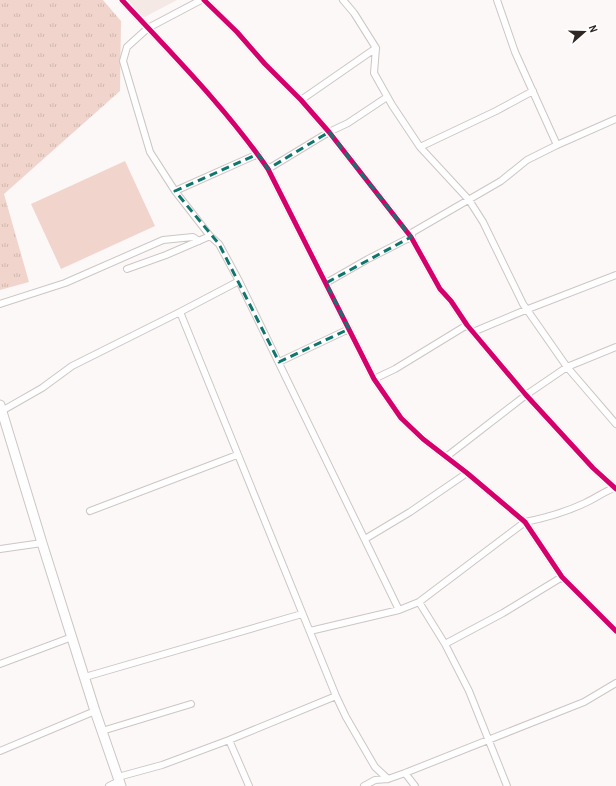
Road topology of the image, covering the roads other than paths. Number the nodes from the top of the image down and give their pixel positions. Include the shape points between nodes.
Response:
1 (122, 0) edge
2 (203, 0) edge
3 (342, 0) edge
4 (498, 0) edge
5 (148, 28) junction
6 (376, 48) junction
7 (533, 91) junction
8 (387, 97) junction
9 (301, 100) junction
10 (616, 119) edge
11 (329, 132) junction
12 (557, 145) junction
13 (420, 147) junction
14 (258, 154) junction
15 (268, 169) junction
16 (175, 191) junction
17 (469, 200) junction
18 (210, 236) junction
19 (411, 237) junction
20 (199, 241) junction
21 (127, 269) dead end
22 (616, 275) edge
23 (239, 281) junction
24 (326, 283) junction
25 (0, 304) edge
26 (528, 309) junction
27 (180, 312) junction
28 (467, 325) junction
29 (349, 329) junction
30 (473, 332) junction
31 (616, 348) edge
32 (279, 362) junction
33 (567, 366) junction
34 (374, 379) junction
35 (526, 395) junction
36 (1, 410) edge
37 (616, 424) edge
38 (237, 455) junction
39 (446, 457) junction
40 (467, 473) junction
41 (615, 488) edge
42 (90, 511) dead end
43 (525, 522) junction
44 (365, 539) junction
45 (42, 543) junction
46 (0, 549) edge
47 (562, 577) junction
48 (419, 602) junction
49 (399, 610) junction
50 (302, 614) junction
51 (615, 629) edge
52 (310, 631) junction
53 (72, 637) junction
54 (445, 644) junction
55 (0, 664) edge
56 (85, 677) junction
57 (616, 683) edge
58 (336, 696) junction
59 (190, 704) dead end
60 (95, 710) junction
61 (102, 731) junction
62 (229, 740) junction
63 (488, 740) junction
64 (0, 751) edge
65 (405, 774) junction
66 (388, 779) junction
67 (119, 781) edge
68 (110, 786) edge
69 (249, 786) edge
70 (364, 786) edge
71 (415, 786) edge
72 (507, 786) edge

1 - 5 street
2 - 5 street
2 - 9 street
3 - 6 street via 354,13
4 - 7 street via 515,52
5 - 14 street
5 - 16 street via 127,47 123,61 150,152
6 - 8 street via 374,73
6 - 9 street
7 - 12 street
7 - 13 street
8 - 11 street via 348,123
8 - 13 street
9 - 11 street
10 - 12 street
11 - 15 street
11 - 19 street
12 - 17 street via 527,160
13 - 17 street
14 - 15 street
14 - 16 street
15 - 24 street
16 - 18 street
17 - 19 street via 413,232
17 - 26 street via 483,222 523,304
18 - 20 street
18 - 23 street via 218,244
19 - 24 street
19 - 28 street via 440,289
20 - 21 street
20 - 25 street via 193,237 163,240 64,283
22 - 26 street
23 - 27 street
23 - 32 street
24 - 29 street
26 - 30 street
26 - 33 street
27 - 36 street via 72,366 42,388
27 - 38 street
28 - 30 street
28 - 34 street
29 - 32 street
29 - 34 street
30 - 35 street
31 - 33 street
32 - 44 street
33 - 35 street
33 - 37 street
34 - 39 street via 401,418
35 - 39 street
35 - 41 street via 593,468
36 - 45 street
38 - 42 street
38 - 50 street
39 - 40 street
40 - 43 street
40 - 44 street
41 - 43 street via 542,519
43 - 47 street
43 - 48 street
44 - 49 street
45 - 46 street
45 - 53 street
47 - 51 street
47 - 54 street
48 - 49 street
48 - 54 street
49 - 52 street
50 - 52 street
50 - 56 street
52 - 58 street
53 - 55 street
53 - 56 street
54 - 63 street via 469,691
56 - 60 street
57 - 63 street via 584,702
58 - 62 street
58 - 66 street via 375,767
59 - 61 street
60 - 61 street
60 - 64 street
61 - 67 street
62 - 67 street
62 - 69 street
63 - 65 street
63 - 72 street
65 - 66 street
65 - 71 street
66 - 70 street via 375,780
67 - 68 street

